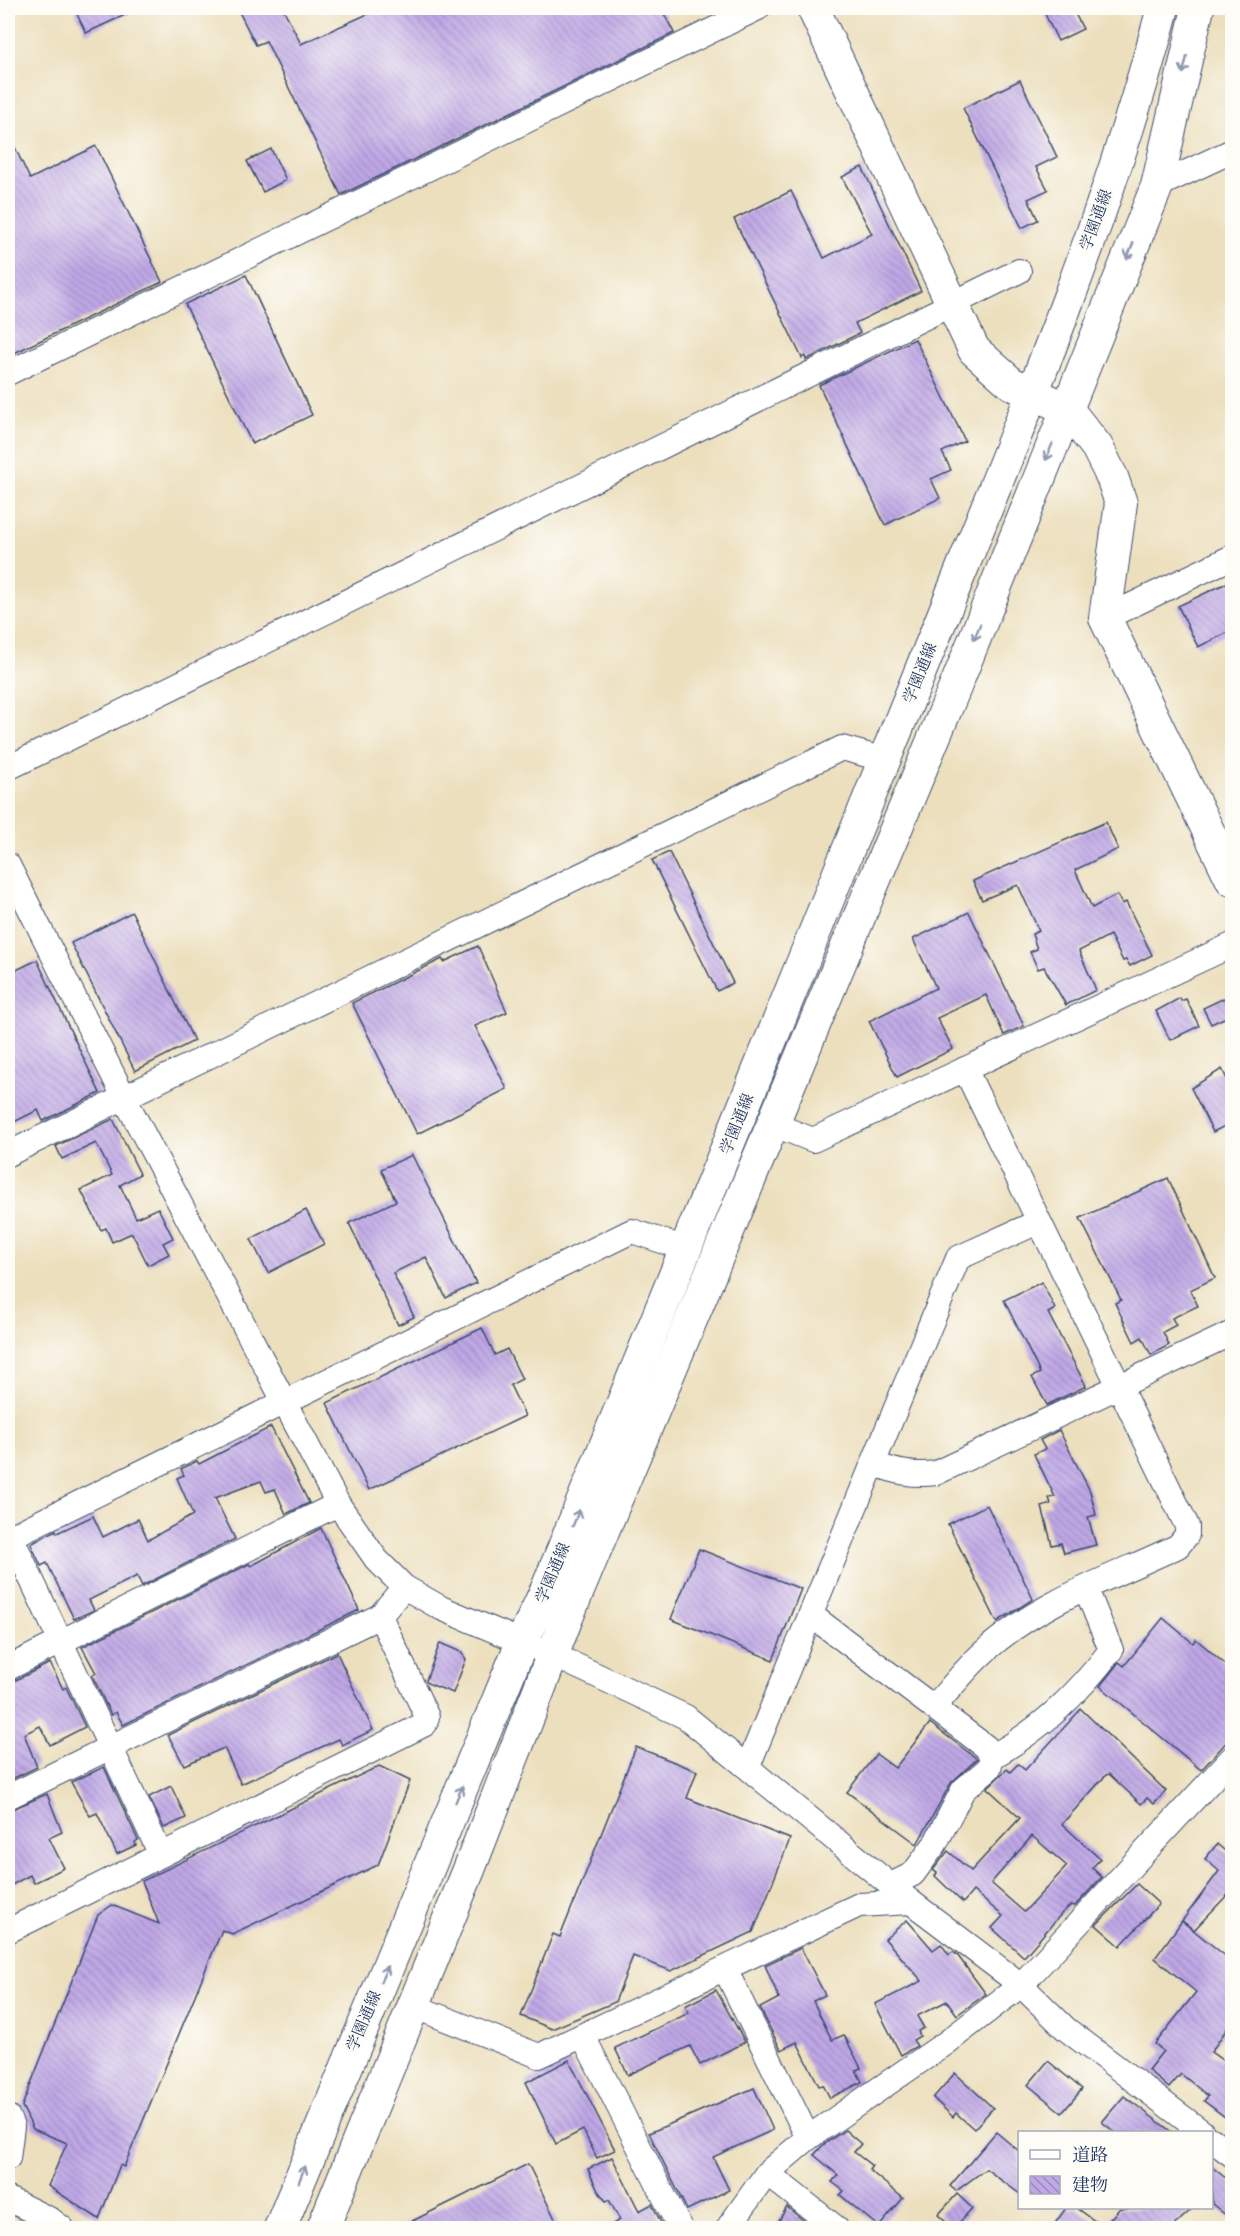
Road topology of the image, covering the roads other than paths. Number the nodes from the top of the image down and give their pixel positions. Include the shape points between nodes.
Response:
1 (758, 8) edge
2 (813, 8) edge
3 (1163, 8) edge
4 (1198, 8) edge
5 (1233, 151) edge
6 (1157, 186) junction
7 (1019, 271) dead end
8 (951, 304) junction
9 (8, 373) edge
10 (1033, 393) junction
11 (1067, 409) junction
12 (1233, 557) edge
13 (1105, 618) junction
14 (885, 760) junction
15 (8, 768) edge
16 (8, 865) edge
17 (1233, 880) edge
18 (1233, 945) edge
19 (965, 1069) junction
20 (125, 1099) junction
21 (772, 1124) junction
22 (8, 1154) edge
23 (1038, 1222) junction
24 (686, 1249) junction
25 (1233, 1333) edge
26 (1118, 1387) junction
27 (285, 1402) junction
28 (874, 1464) junction
29 (339, 1504) junction
30 (9, 1537) edge
31 (404, 1587) junction
32 (1086, 1589) junction
33 (811, 1615) junction
34 (380, 1616) junction
35 (61, 1642) junction
36 (522, 1642) junction
37 (553, 1655) junction
38 (8, 1668) edge
39 (934, 1707) junction
40 (110, 1747) junction
41 (992, 1756) junction
42 (1233, 1758) edge
43 (748, 1766) junction
44 (8, 1797) edge
45 (161, 1855) junction
46 (891, 1885) junction
47 (911, 1902) junction
48 (8, 1931) edge
49 (724, 1969) junction
50 (1021, 1985) junction
51 (413, 2006) junction
52 (583, 2036) junction
53 (8, 2117) edge
54 (1199, 2131) edge
55 (808, 2138) junction
56 (1213, 2141) edge
57 (1233, 2155) edge
58 (8, 2158) edge
59 (767, 2173) junction
60 (8, 2199) edge
61 (62, 2229) edge
62 (280, 2229) edge
63 (323, 2229) edge
64 (680, 2229) edge
65 (728, 2229) edge
66 (836, 2229) edge

1 - 9 street
2 - 8 street
3 - 10 street, 学園通線 via 1109,182
4 -> 6 street, 学園通線
5 - 6 street
6 -> 11 street, 学園通線
7 - 8 street
8 - 10 street via 974,350 1011,383
8 - 15 street
10 - 11 street
10 - 14 street, 学園通線
11 - 13 street via 1097,447 1121,503
11 -> 21 street, 学園通線
12 - 13 street
13 - 17 street
14 - 20 street via 842,748
14 - 24 street, 学園通線
16 - 20 street
18 - 19 street
19 - 21 street via 813,1140
19 - 23 street
20 - 22 street
20 - 27 street
21 - 37 street, 学園通線
23 - 26 street
23 - 28 street via 958,1258
24 - 27 street via 632,1231
36 -> 24 street, 学園通線
25 - 26 street
26 - 28 street via 936,1473 898,1473
26 - 32 street via 1187,1535 1178,1546
27 - 29 street
27 - 30 street
28 - 33 street
29 - 31 street via 376,1559
29 - 35 street
30 - 35 street
31 - 34 street
31 - 36 street via 441,1608
32 - 39 street via 1046,1608 984,1652
32 - 41 street via 1111,1650 1061,1707 1027,1737
33 - 39 street
33 - 43 street
34 - 40 street
34 - 45 street via 427,1717 425,1724
35 - 38 street
35 - 40 street
36 - 37 street
62 -> 36 street, 学園通線
37 - 43 street via 686,1716
37 - 51 street, 学園通線
39 - 41 street
40 - 44 street
40 - 45 street
41 - 46 street via 989,1768 963,1790 935,1844 913,1874
42 - 50 street
43 - 46 street
45 - 48 street
46 - 47 street
47 - 49 street via 859,1905
47 - 50 street
49 - 52 street
49 - 55 street
50 - 54 street via 1066,2029
50 - 55 street via 946,2043
51 - 52 street via 539,2056
51 - 63 street, 学園通線
52 - 64 street
53 - 58 street via 12,2127
55 - 59 street
56 - 57 street
59 - 65 street
59 - 66 street
60 - 61 street

